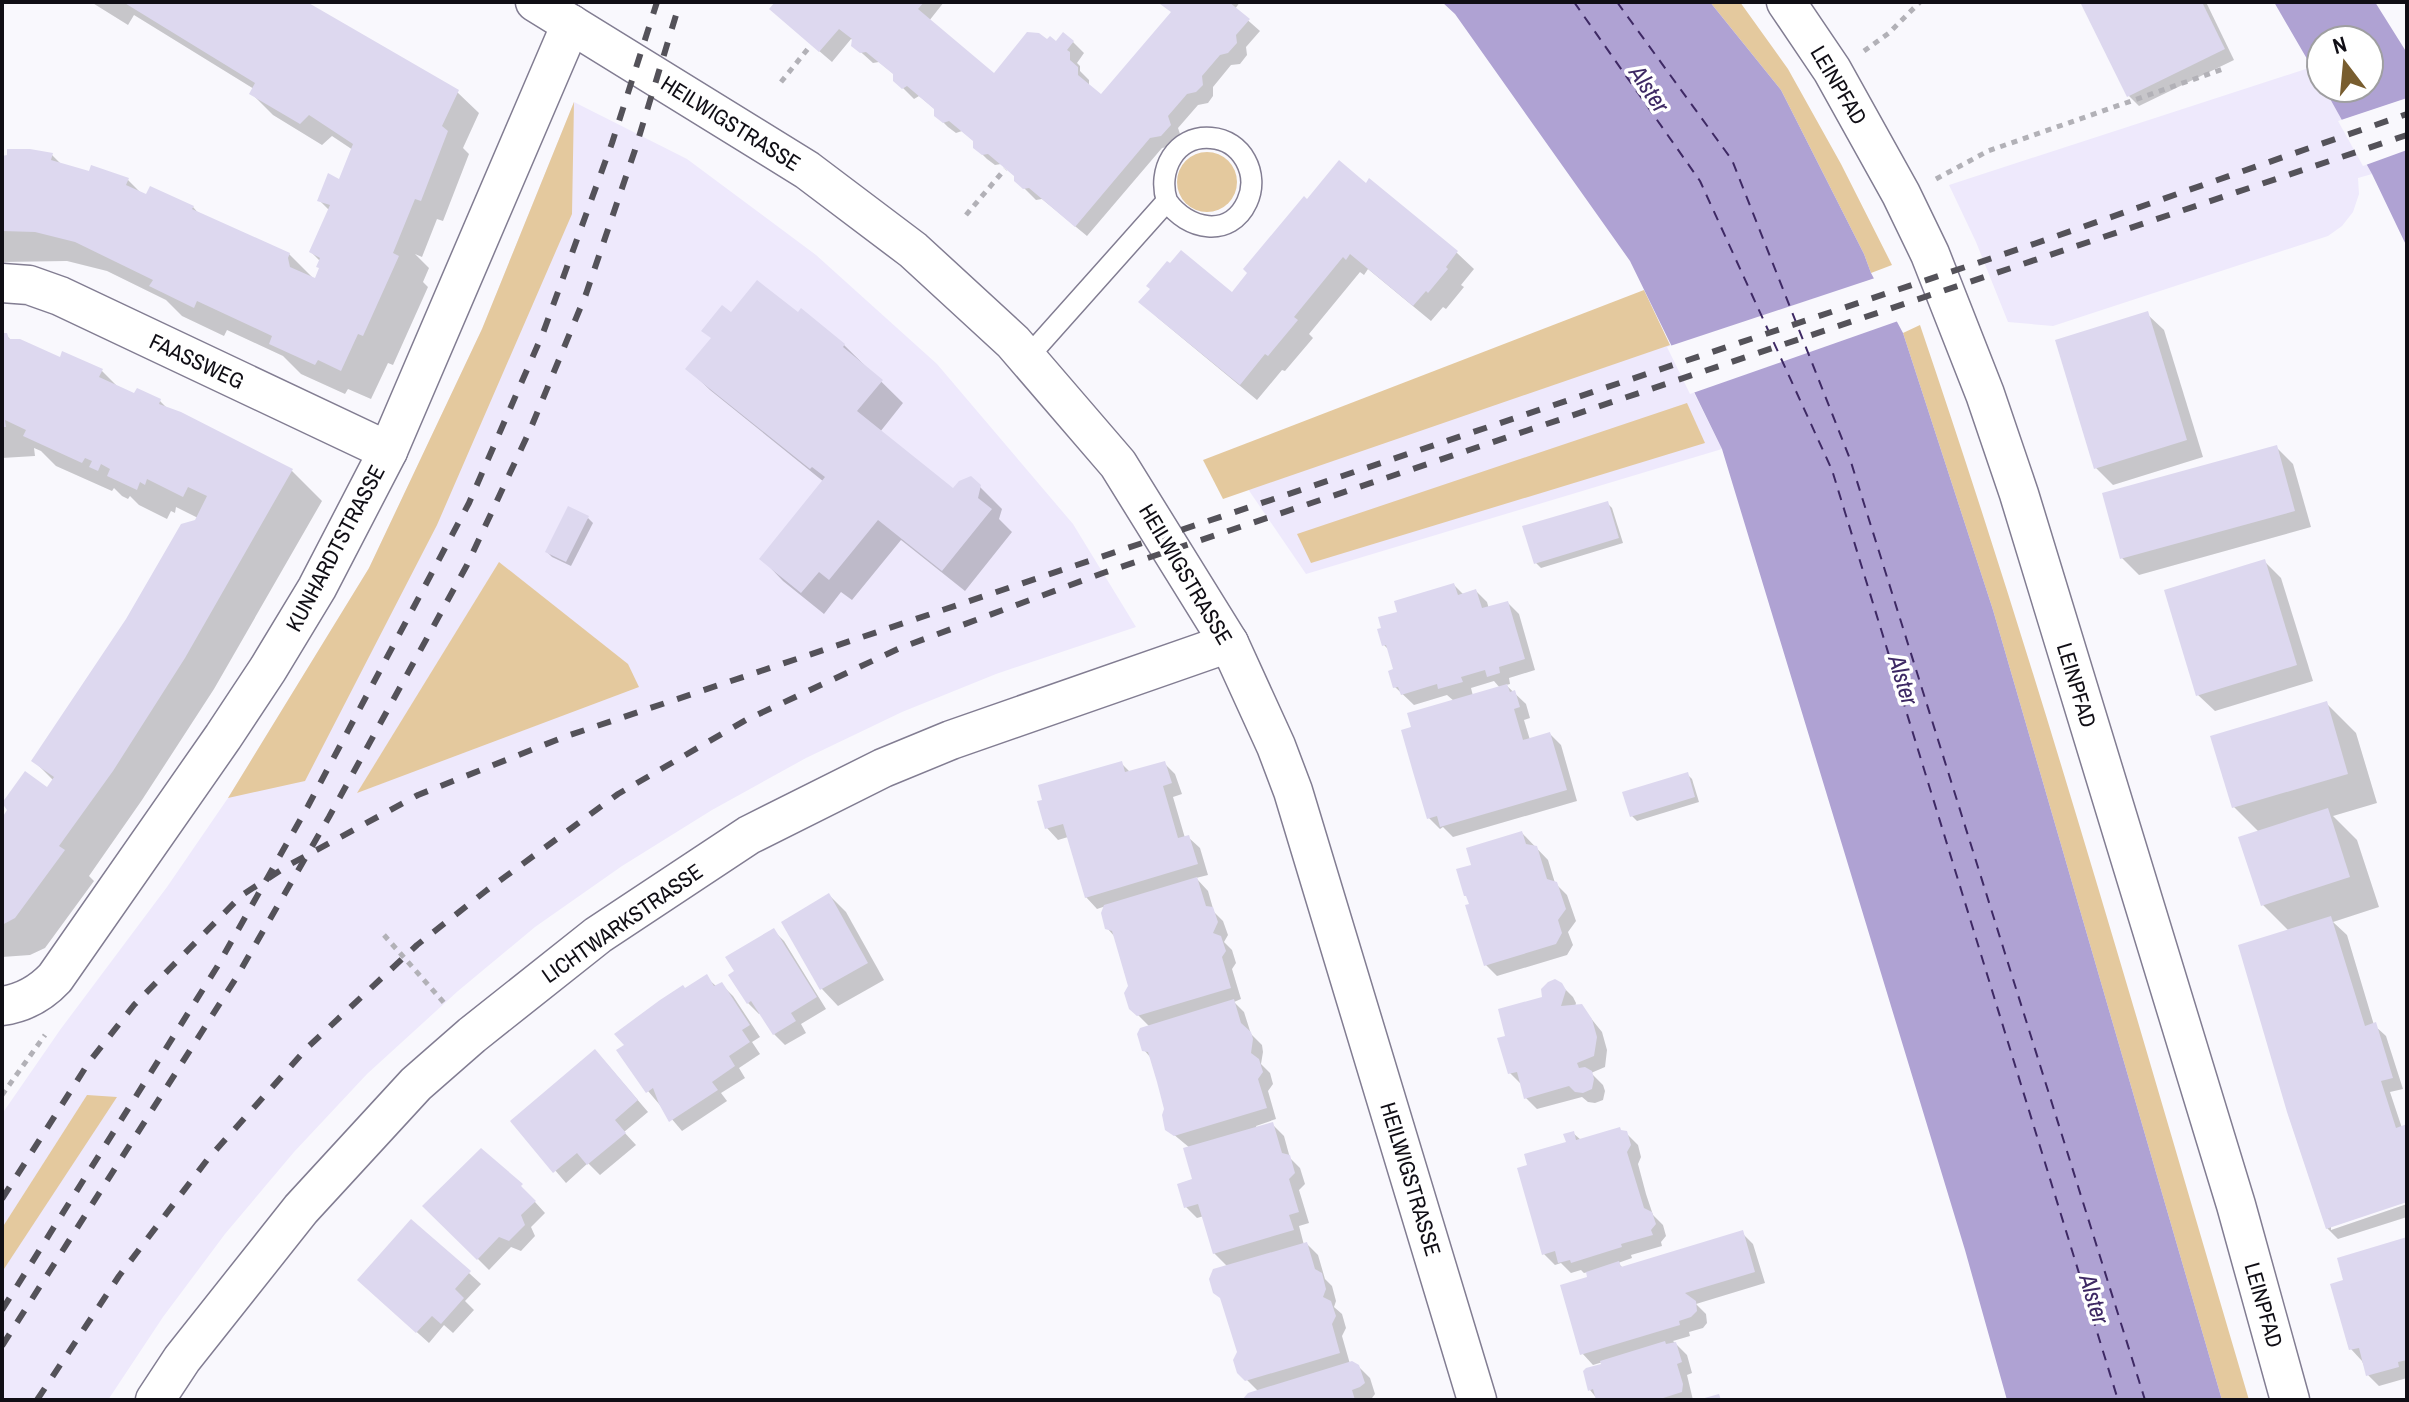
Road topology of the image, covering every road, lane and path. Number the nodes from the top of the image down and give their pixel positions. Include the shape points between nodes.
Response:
1 (535, 2) edge
2 (1786, 2) edge
3 (1920, 2) edge
4 (571, 24) junction
5 (811, 45) dead end
6 (2223, 69) dead end
7 (1832, 70) junction
8 (781, 82) dead end
9 (1005, 169) dead end
10 (1936, 179) dead end
11 (1167, 201) junction
12 (966, 215) dead end
13 (2, 283) edge
14 (1027, 358) junction
15 (388, 451) junction
16 (1229, 643) junction
17 (384, 935) dead end
18 (20, 1000) edge
19 (447, 1006) dead end
20 (2, 1095) edge
21 (155, 1400) edge
22 (1477, 1400) edge
23 (2290, 1400) edge

1 - 4 street, HEILWIGSTRASSE
2 - 7 street, LEINPFAD
3 - 7 path via 1889,33
4 - 14 street, HEILWIGSTRASSE via 807,170 913,250
4 - 15 street, KUNHARDTSTRASSE
5 - 8 path
6 - 10 path via 1988,151
7 - 23 street, LEINPFAD via 1930,254 1985,394 2236,1205
9 - 12 path
11 - 11 lane via 1165,168 1184,144 1210,137 1224,141 1249,167 1248,200 1223,224 1195,225
11 - 14 lane
13 - 15 street, FAASSWEG via 60,296
14 - 16 street, HEILWIGSTRASSE via 1118,464
15 - 18 street, KUNHARDTSTRASSE via 268,669 55,978
16 - 21 street, LICHTWARKSTRASSE via 883,768 749,835 598,935 416,1084 301,1209
16 - 22 street, HEILWIGSTRASSE via 1297,803
17 - 19 path
18 - 20 path via 49,1029

